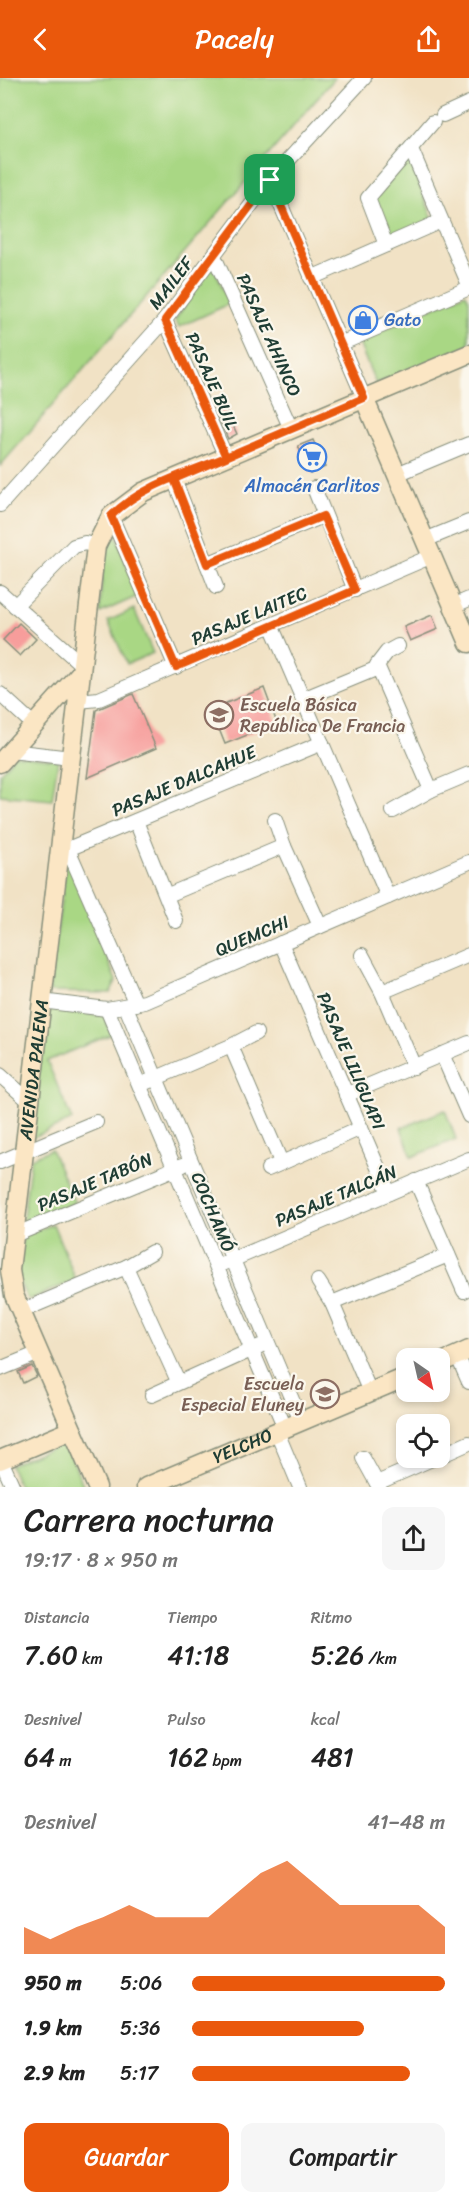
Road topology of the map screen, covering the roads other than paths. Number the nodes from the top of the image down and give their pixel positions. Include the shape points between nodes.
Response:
1 (363, 78) edge
2 (469, 104) edge
3 (411, 149) junction
4 (270, 180) junction
5 (441, 221) junction
6 (386, 245) junction
7 (214, 256) junction
8 (311, 278) junction
9 (469, 287) edge
10 (165, 320) junction
11 (340, 344) junction
12 (469, 354) edge
13 (364, 398) junction
14 (291, 429) junction
15 (469, 444) edge
16 (226, 457) junction
17 (397, 474) junction
18 (174, 479) junction
19 (314, 488) dead end
20 (0, 505) edge
21 (111, 516) junction
22 (323, 516) junction
23 (469, 522) edge
24 (96, 546) junction
25 (428, 548) junction
26 (207, 564) junction
27 (216, 587) dead end
28 (355, 590) junction
29 (0, 592) edge
30 (461, 602) edge
31 (15, 606) junction
32 (271, 626) junction
33 (469, 643) edge
34 (398, 646) dead end
35 (176, 667) junction
36 (378, 668) junction
37 (82, 669) junction
38 (0, 694) edge
39 (303, 699) junction
40 (78, 701) junction
41 (34, 725) junction
42 (322, 742) junction
43 (5, 757) edge
44 (71, 758) junction
45 (469, 774) edge
46 (431, 790) junction
47 (393, 811) dead end
48 (275, 820) dead end
49 (136, 821) junction
50 (284, 846) junction
51 (64, 849) junction
52 (468, 866) edge
53 (168, 895) junction
54 (388, 897) junction
55 (176, 921) dead end
56 (320, 926) junction
57 (281, 943) junction
58 (362, 955) dead end
59 (469, 955) edge
60 (382, 992) junction
61 (42, 1001) junction
62 (131, 1006) junction
63 (107, 1009) junction
64 (256, 1033) dead end
65 (469, 1043) edge
66 (231, 1046) junction
67 (442, 1054) junction
68 (414, 1067) junction
69 (0, 1075) edge
70 (155, 1078) junction
71 (139, 1085) junction
72 (346, 1095) junction
73 (28, 1100) junction
74 (469, 1116) edge
75 (96, 1122) dead end
76 (361, 1128) junction
77 (24, 1152) junction
78 (469, 1159) edge
79 (0, 1162) edge
80 (191, 1162) junction
81 (281, 1162) junction
82 (175, 1168) junction
83 (268, 1169) dead end
84 (416, 1181) junction
85 (389, 1193) junction
86 (12, 1236) junction
87 (152, 1252) dead end
88 (448, 1255) junction
89 (232, 1260) junction
90 (216, 1266) junction
91 (126, 1267) junction
92 (318, 1281) dead end
93 (464, 1291) dead end
94 (332, 1303) junction
95 (21, 1311) junction
96 (268, 1343) junction
97 (251, 1350) junction
98 (39, 1353) junction
99 (463, 1353) edge
100 (0, 1369) edge
101 (178, 1381) junction
102 (396, 1381) edge
103 (469, 1382) edge
104 (370, 1392) junction
105 (152, 1395) dead end
106 (287, 1427) junction
107 (72, 1430) junction
108 (469, 1443) edge
109 (450, 1452) edge
110 (363, 1458) dead end
111 (1, 1460) edge
112 (413, 1468) edge
113 (378, 1485) edge
114 (12, 1487) edge
115 (97, 1487) edge
116 (146, 1487) edge
117 (300, 1487) edge

1 - 4 street, MAILEF
2 - 3 street via 438,119
3 - 5 street
3 - 6 street via 368,198
4 - 7 street, MAILEF
4 - 8 street
5 - 6 street
5 - 9 street
6 - 8 street
7 - 10 street, MAILEF
7 - 14 street, PASAJE AHINCO
8 - 11 street
9 - 11 street
10 - 16 street, PASAJE BUIL
10 - 20 street, MAILEF
11 - 13 street
12 - 13 street
13 - 14 street
13 - 17 street
14 - 16 street
15 - 17 street
16 - 18 street
17 - 25 street
18 - 21 street via 143,492
18 - 26 street
19 - 22 street
21 - 24 street, AVENIDA PALENA
21 - 35 street
22 - 26 street
22 - 28 street
23 - 25 street, PASAJE LAITEC
24 - 31 street via 74,546
24 - 37 street, AVENIDA PALENA
25 - 28 street, PASAJE LAITEC
25 - 30 street
26 - 27 street
28 - 32 street, PASAJE LAITEC
29 - 31 street
30 - 33 street
31 - 37 street
32 - 35 street, PASAJE LAITEC
32 - 39 street
34 - 36 street via 387,652
35 - 40 street, PASAJE LAITEC via 99,699
36 - 39 street
36 - 46 street
37 - 40 street, AVENIDA PALENA
37 - 41 street
38 - 41 street
39 - 42 street
40 - 44 street, AVENIDA PALENA
41 - 43 street
42 - 49 street, PASAJE DALCAHUE
42 - 54 street
43 - 44 street
44 - 51 street, AVENIDA PALENA
45 - 46 street
46 - 47 street
48 - 50 street
49 - 51 street, PASAJE DALCAHUE
49 - 53 street
50 - 53 street
50 - 56 street
51 - 61 street, AVENIDA PALENA
51 - 62 street, COCHAMÓ
52 - 54 street, QUEMCHI
53 - 55 street
54 - 56 street, QUEMCHI
56 - 57 street, QUEMCHI
57 - 62 street, QUEMCHI
57 - 72 street, PASAJE LILIGUAPI
58 - 60 street
59 - 60 street
60 - 68 street
61 - 63 street, QUEMCHI
61 - 73 street, AVENIDA PALENA
62 - 63 street, QUEMCHI
62 - 70 street, COCHAMÓ
63 - 71 street, COCHAMÓ
64 - 66 street
65 - 67 street
66 - 70 street
66 - 81 street
67 - 68 street
67 - 74 street
68 - 72 street
69 - 73 street
70 - 71 street
70 - 80 street, COCHAMÓ
71 - 82 street, COCHAMÓ
72 - 76 street, PASAJE LILIGUAPI
73 - 77 street, AVENIDA PALENA
75 - 77 street
76 - 81 street
76 - 85 street, PASAJE LILIGUAPI
77 - 79 street
77 - 86 street, AVENIDA PALENA
78 - 84 street, PASAJE TALCÁN
80 - 82 street, PASAJE TABÓN
80 - 89 street, COCHAMÓ
81 - 83 street
82 - 86 street, PASAJE TABÓN
82 - 90 street, COCHAMÓ
84 - 85 street, PASAJE TALCÁN
84 - 88 street
85 - 89 street, PASAJE TALCÁN
86 - 95 street, AVENIDA PALENA via 11,1282
87 - 91 street
88 - 93 street
88 - 94 street
89 - 90 street, PASAJE TALCÁN
89 - 96 street, COCHAMÓ
90 - 97 street, COCHAMÓ
91 - 95 street
91 - 101 street
92 - 94 street
94 - 104 street
95 - 98 street, AVENIDA PALENA
96 - 97 street
96 - 106 street, COCHAMÓ
97 - 101 street
97 - 106 street, COCHAMÓ
98 - 100 street
98 - 107 street, AVENIDA PALENA
99 - 103 street
101 - 105 street
102 - 104 street, YELCHO
104 - 106 street, YELCHO
106 - 116 street, YELCHO
106 - 117 street
107 - 111 street
107 - 115 street, AVENIDA PALENA
108 - 109 street
110 - 113 street
111 - 114 street
112 - 113 street

